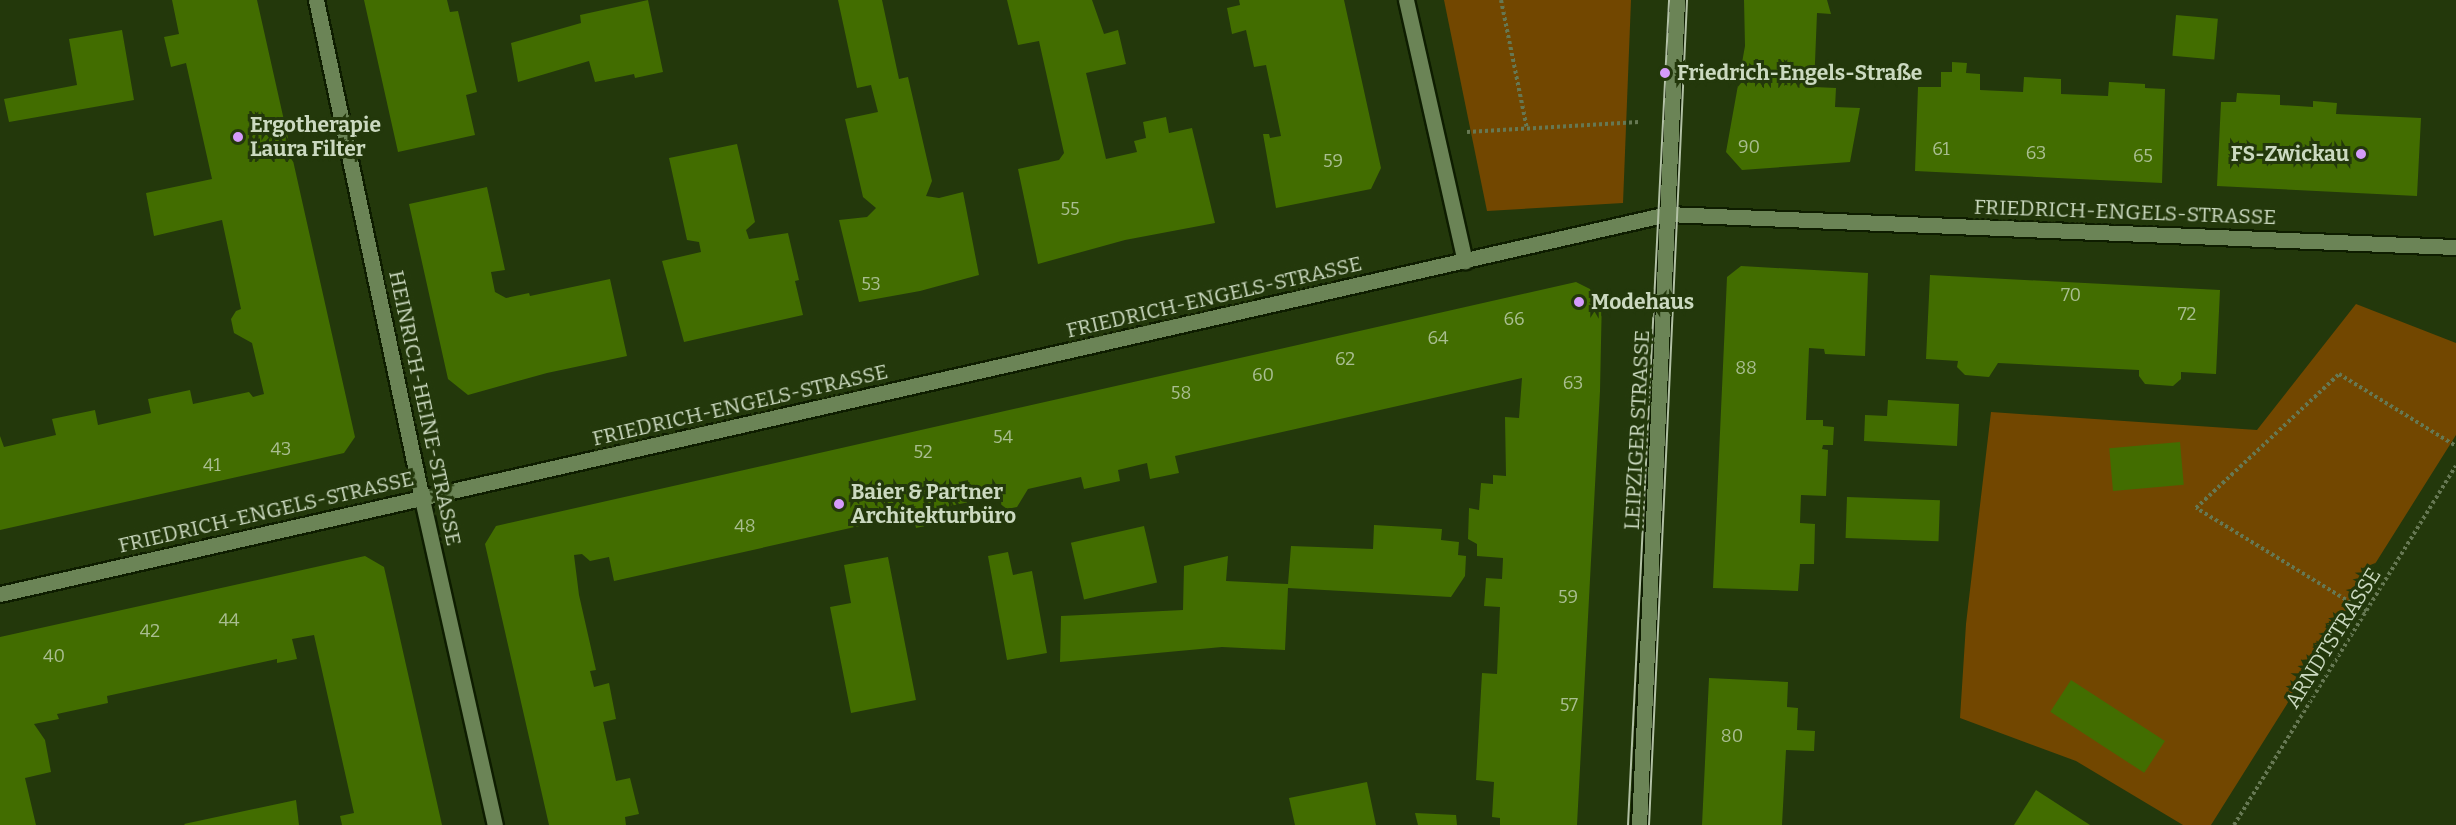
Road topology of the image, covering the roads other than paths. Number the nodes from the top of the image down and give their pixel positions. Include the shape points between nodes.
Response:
1 (316, 0) edge
2 (1406, 0) edge
3 (1677, 0) edge
4 (1667, 214) junction
5 (2456, 247) edge
6 (1465, 261) junction
7 (422, 499) junction
8 (0, 594) edge
9 (495, 825) edge
10 (1639, 825) edge

1 - 7 street, HEINRICH-HEINE-STRASSE
2 - 6 street
3 - 4 street, LEIPZIGER STRASSE
4 - 5 street, FRIEDRICH-ENGELS-STRASSE
4 - 6 street, FRIEDRICH-ENGELS-STRASSE
4 - 10 street, LEIPZIGER STRASSE
6 - 7 street, FRIEDRICH-ENGELS-STRASSE
7 - 8 street, FRIEDRICH-ENGELS-STRASSE
7 - 9 street, HEINRICH-HEINE-STRASSE

